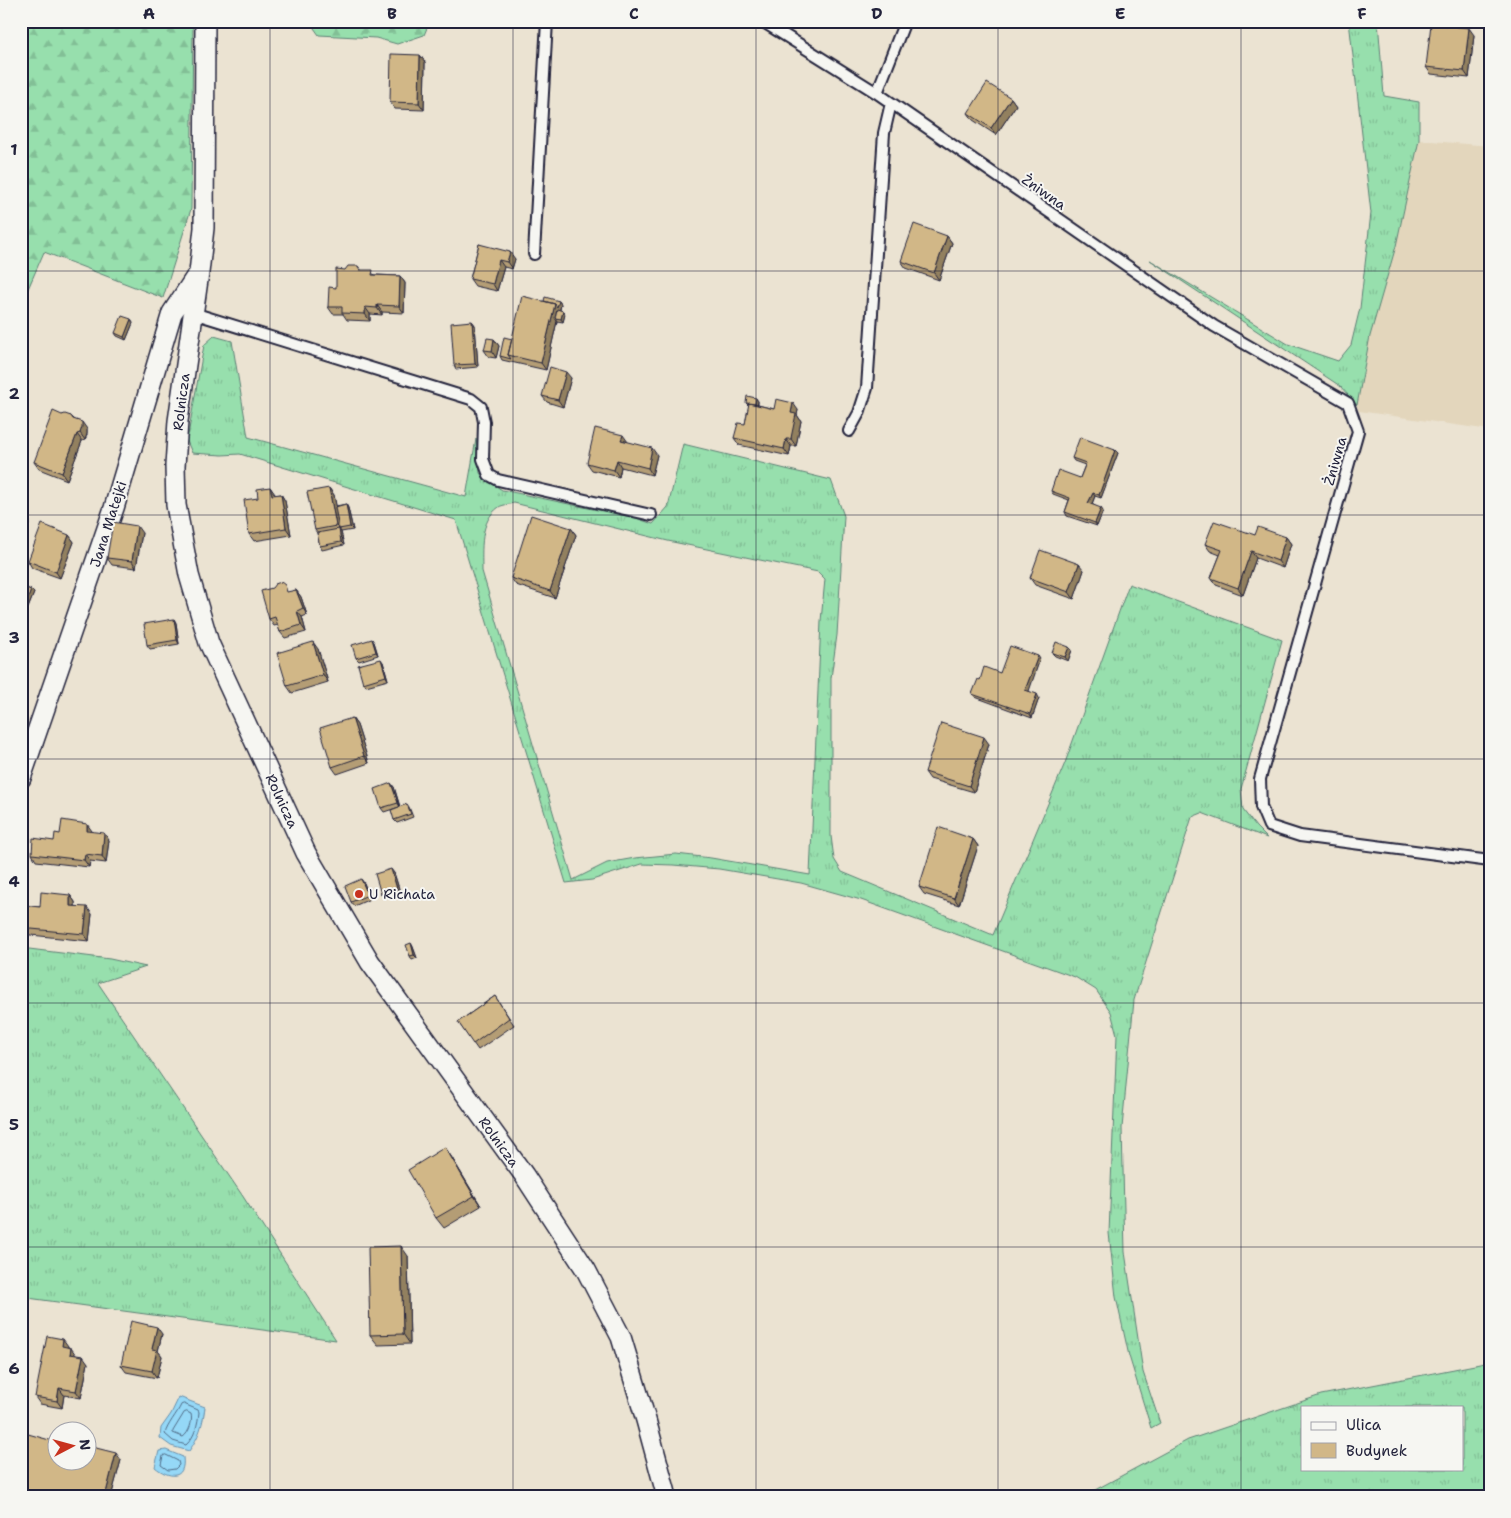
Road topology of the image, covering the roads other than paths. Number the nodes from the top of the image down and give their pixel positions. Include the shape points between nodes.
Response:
1 (204, 21) edge
2 (547, 21) edge
3 (762, 21) edge
4 (905, 21) edge
5 (877, 93) junction
6 (891, 103) junction
7 (534, 254) dead end
8 (199, 273) junction
9 (193, 313) junction
10 (849, 431) dead end
11 (651, 515) dead end
12 (21, 778) edge
13 (1490, 861) edge
14 (667, 1497) edge

1 - 8 street, Rolnicza via 204,228
2 - 7 lane
3 - 5 lane, Żniwna
4 - 5 lane
5 - 6 lane, Żniwna
6 - 10 lane via 884,134 867,388
6 - 13 lane, Żniwna via 1214,326 1348,402 1358,431 1260,779 1261,807 1269,826 1300,836
8 - 9 street, Rolnicza
8 - 12 street, Jana Matejki via 172,313 114,508
9 - 11 lane via 471,399 481,407 483,459 489,475 498,480
9 - 14 street, Rolnicza via 178,421 176,506 189,575 209,643 306,853 370,962 524,1174 586,1270 621,1337

